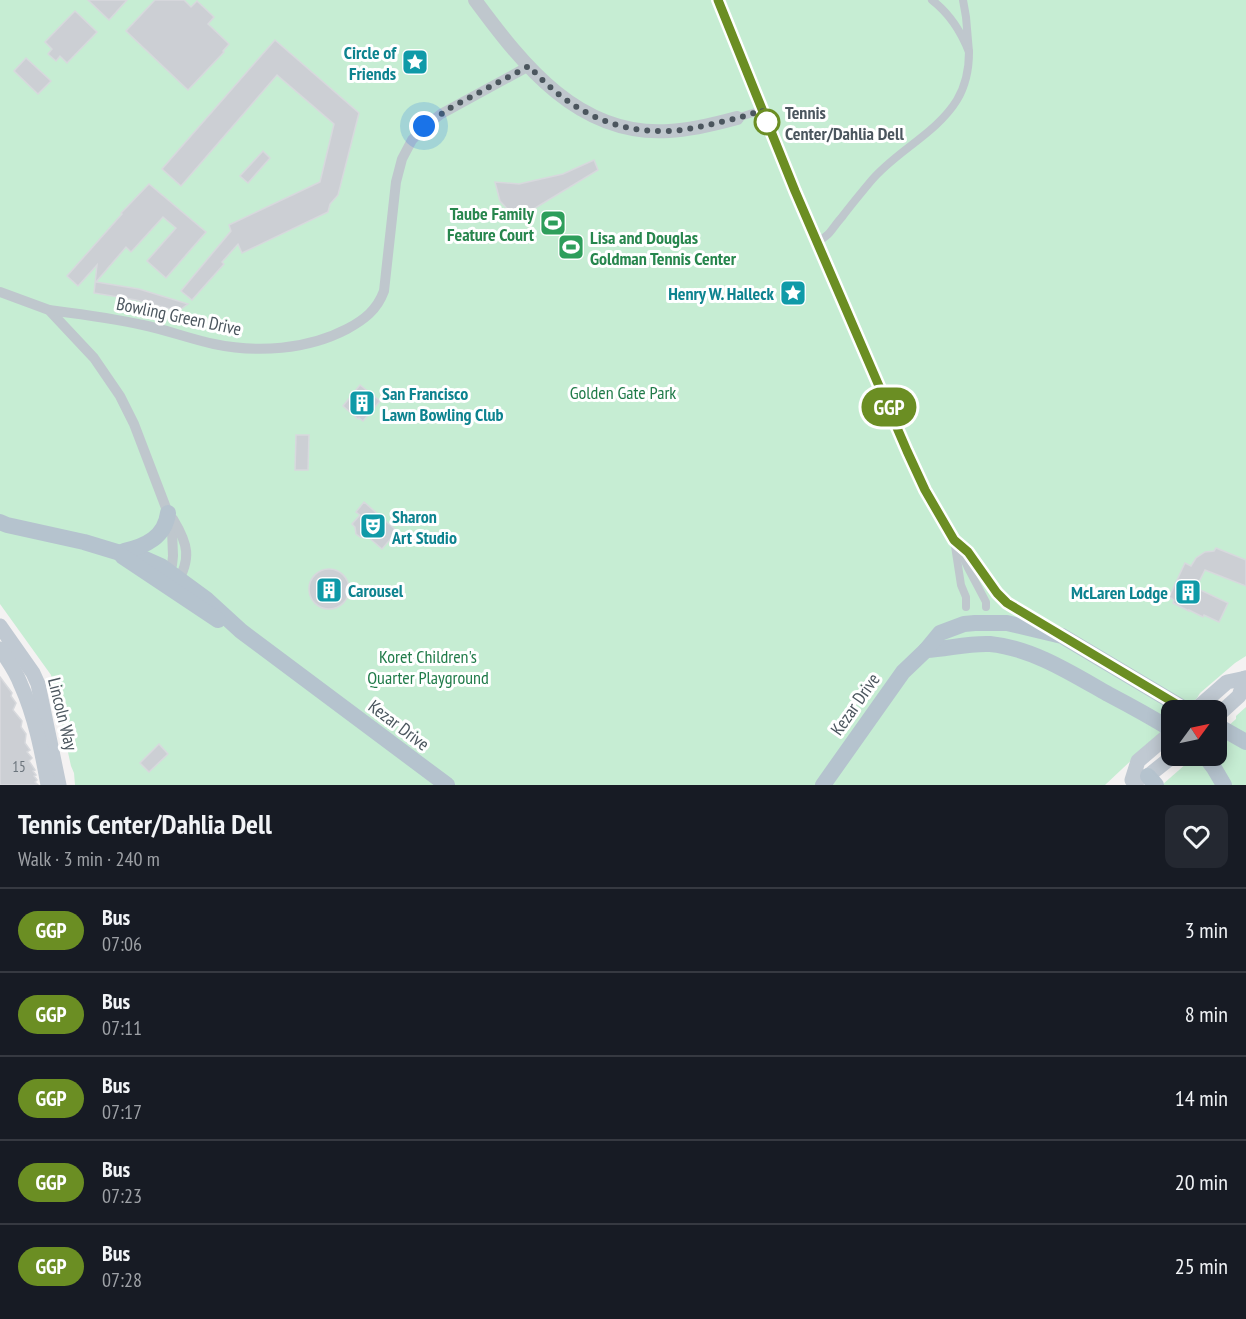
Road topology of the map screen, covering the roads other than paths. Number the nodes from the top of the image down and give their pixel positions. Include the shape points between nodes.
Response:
1 (476, 0) edge
2 (718, 0) edge
3 (932, 0) edge
4 (963, 0) edge
5 (969, 52) junction
6 (529, 66) junction
7 (762, 110) junction
8 (737, 118) joint
9 (817, 242) junction
10 (0, 292) edge
11 (48, 310) junction
12 (913, 413) dead end
13 (894, 420) junction
14 (168, 513) junction
15 (2, 524) edge
16 (954, 540) junction
17 (117, 552) junction
18 (979, 558) dead end
19 (171, 581) junction
20 (966, 607) dead end
21 (986, 607) dead end
22 (1062, 636) junction
23 (2, 638) edge
24 (926, 650) junction
25 (1246, 678) edge
26 (1170, 700) edge
27 (1207, 700) edge
28 (1227, 707) edge
29 (1161, 725) edge
30 (1227, 731) edge
31 (1161, 741) edge
32 (1246, 742) edge
33 (1161, 765) edge
34 (1212, 766) edge
35 (1140, 782) edge
36 (48, 785) edge
37 (59, 785) edge
38 (447, 785) edge
39 (823, 785) edge
40 (1224, 785) edge

1 - 6 street
2 - 7 street
3 - 5 street via 951,18
4 - 5 street
5 - 9 street via 966,81 951,109 883,168 827,237
6 - 8 street via 563,99 611,124 669,131
6 - 11 street, Bowling Green Drive via 441,114 412,140 396,182 384,291 368,316 343,331 294,346 242,348 146,325
7 - 8 street
7 - 9 street
9 - 13 street
10 - 11 street
11 - 14 street via 94,358 120,396
12 - 13 street
13 - 16 street via 925,490
14 - 17 main road via 155,539
14 - 19 street via 173,547
15 - 17 main road, Kezar Drive
16 - 18 street via 972,549
16 - 20 street
16 - 21 street
16 - 22 street via 968,552 1002,598
17 - 19 main road, Kezar Drive via 129,562
19 - 38 main road, Kezar Drive via 212,617 241,631
22 - 24 main road, Kezar Drive via 1007,623 975,623 940,633
22 - 26 main road, Kezar Drive
23 - 36 main road, Lincoln Way via 22,686
23 - 37 main road, Lincoln Way via 38,684
24 - 29 main road via 998,645 1030,654
24 - 39 main road, Kezar Drive via 897,679
25 - 27 main road via 1227,682
25 - 28 main road via 1239,696
30 - 32 main road
31 - 35 main road via 1138,761
33 - 35 main road
34 - 40 main road

